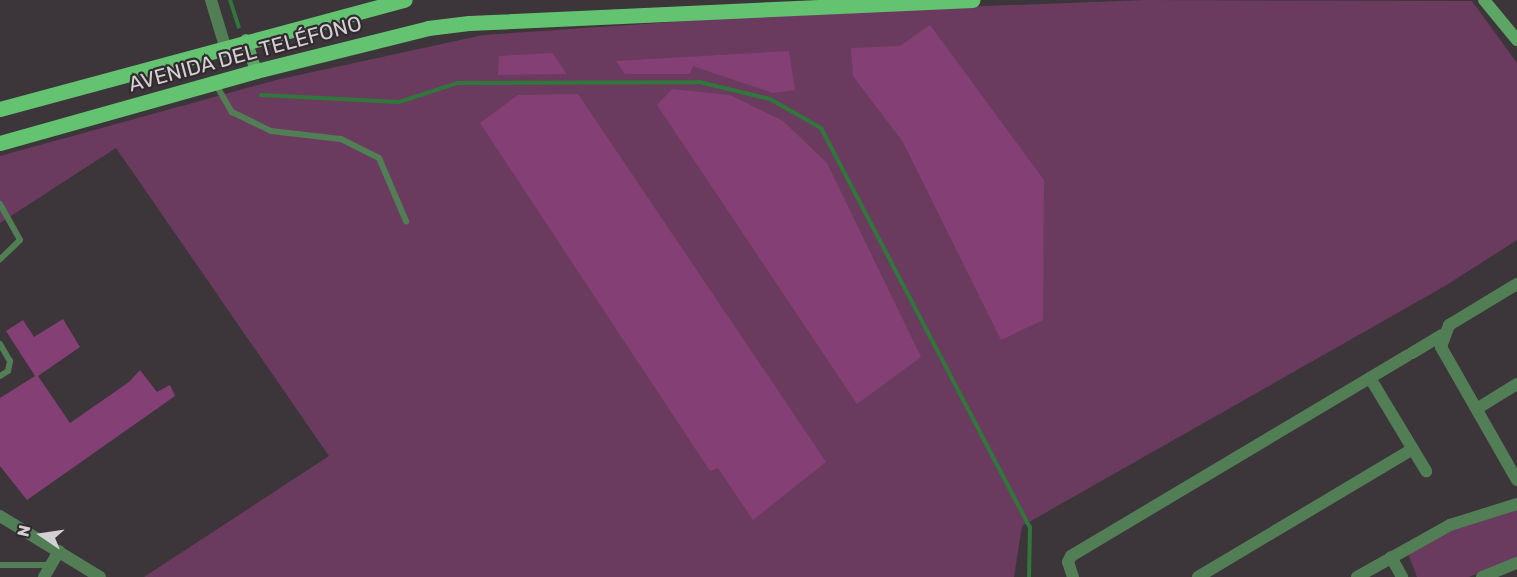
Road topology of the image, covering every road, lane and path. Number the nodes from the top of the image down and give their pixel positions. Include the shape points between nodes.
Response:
1 (211, 0) edge
2 (405, 0) edge
3 (972, 0) edge
4 (1484, 0) edge
5 (246, 40) junction
6 (1517, 40) edge
7 (225, 46) junction
8 (256, 71) junction
9 (214, 83) junction
10 (0, 109) edge
11 (0, 143) edge
12 (0, 204) edge
13 (406, 221) dead end
14 (0, 259) edge
15 (1517, 284) edge
16 (1442, 335) junction
17 (0, 344) edge
18 (0, 376) edge
19 (1370, 378) junction
20 (1517, 384) edge
21 (1478, 408) junction
22 (1413, 449) junction
23 (1426, 471) dead end
24 (1516, 477) edge
25 (1517, 504) edge
26 (0, 516) edge
27 (59, 551) junction
28 (1391, 556) junction
29 (1517, 563) edge
30 (0, 565) edge
31 (52, 565) junction
32 (44, 577) edge
33 (100, 577) edge
34 (1073, 577) edge
35 (1198, 577) edge
36 (1357, 577) edge
37 (1402, 577) edge
38 (1482, 577) edge

1 - 7 street
2 - 5 main road, AVENIDA DEL TELÉFONO
3 - 8 main road, AVENIDA DEL TELÉFONO via 470,23 428,28
4 - 6 main road
5 - 7 main road, AVENIDA DEL TELÉFONO
5 - 8 main road
7 - 10 main road, AVENIDA DEL TELÉFONO
8 - 9 main road, AVENIDA DEL TELÉFONO
9 - 11 main road, AVENIDA DEL TELÉFONO
9 - 13 lane via 232,112 271,131 341,139 379,158
12 - 14 lane via 20,240
15 - 16 street via 1449,325
16 - 19 street
16 - 21 street via 1441,347
17 - 18 lane via 10,361 8,371
19 - 22 street
19 - 34 street via 1071,556 1068,562
20 - 21 street
21 - 24 street
22 - 23 street
22 - 35 street
25 - 28 street via 1450,525
26 - 27 street
27 - 31 street
27 - 33 street
28 - 36 street
28 - 37 street
29 - 38 street
30 - 31 lane
31 - 32 street

